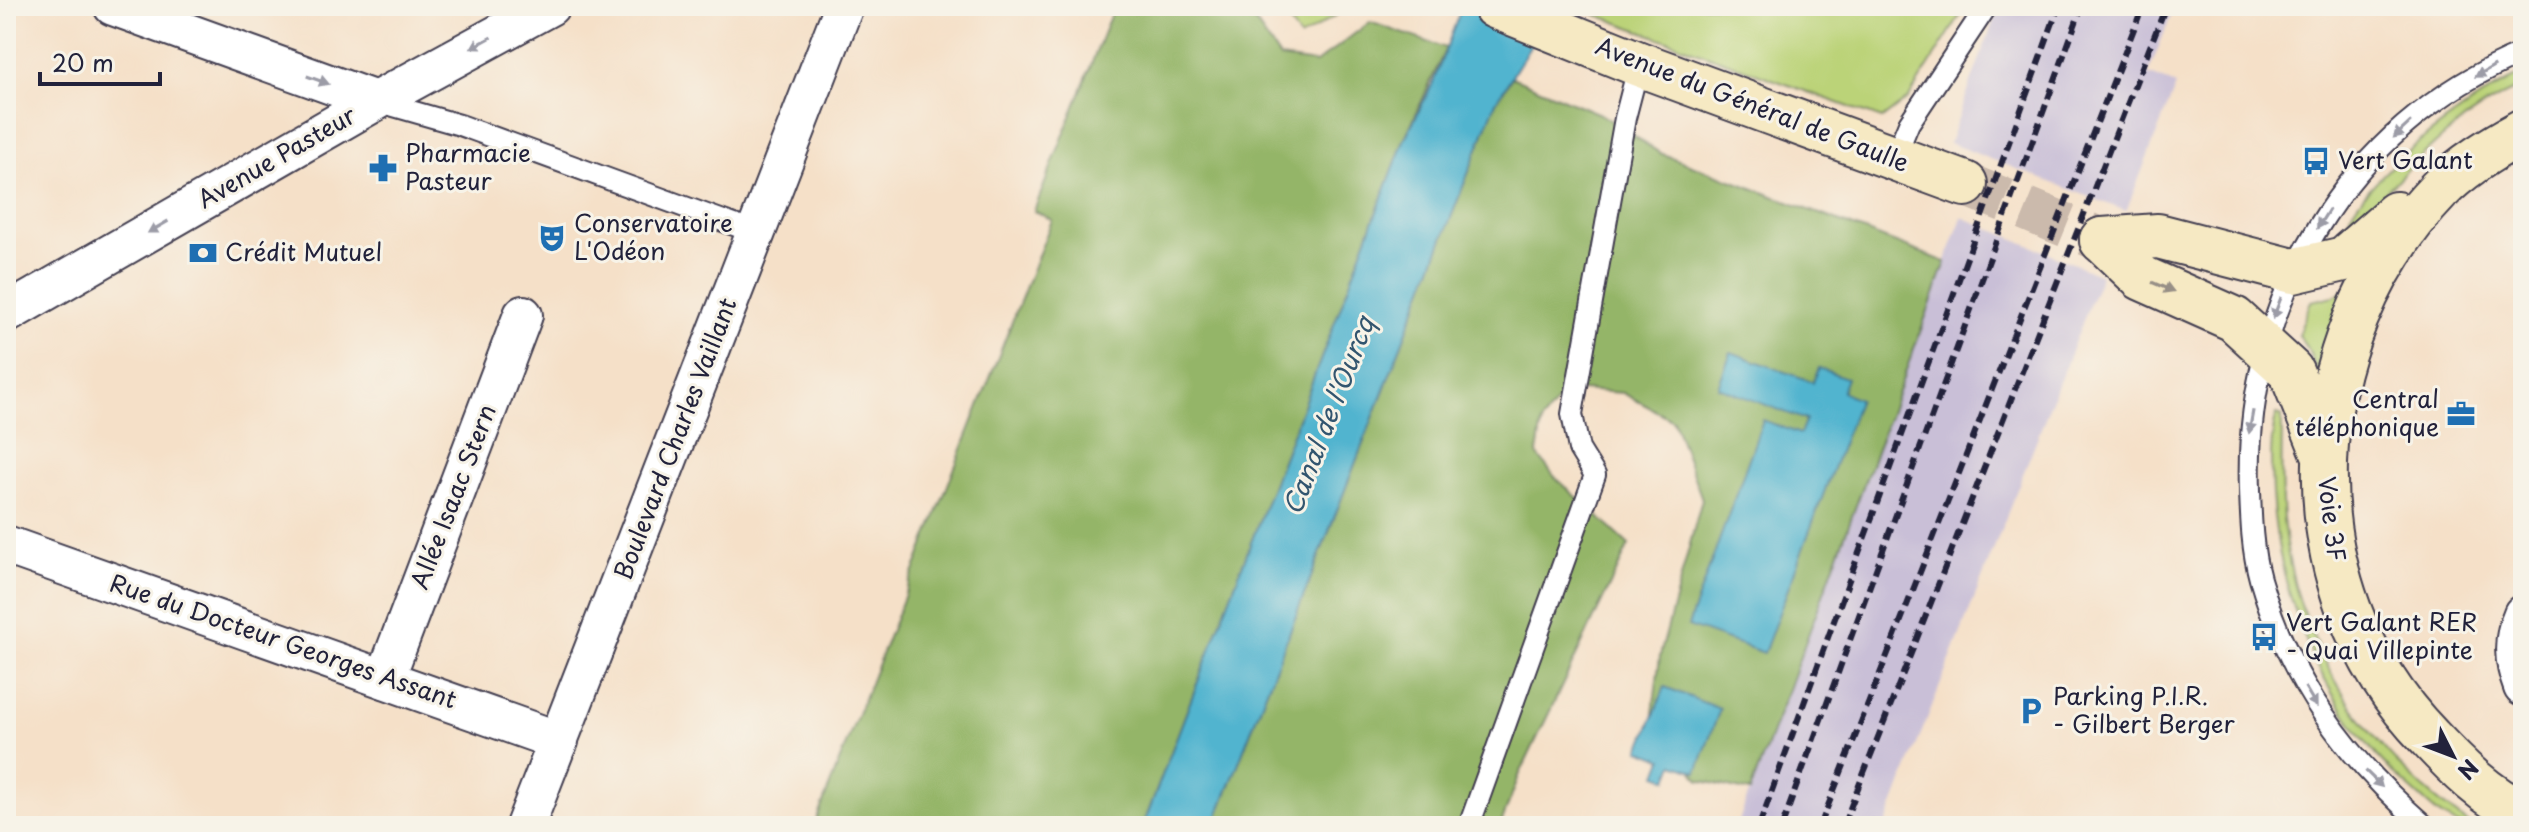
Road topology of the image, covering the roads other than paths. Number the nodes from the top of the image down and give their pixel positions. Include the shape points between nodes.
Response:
1 (113, 6) edge
2 (550, 6) edge
3 (844, 6) edge
4 (1495, 6) edge
5 (1987, 6) edge
6 (2523, 53) edge
7 (1639, 64) junction
8 (376, 101) junction
9 (2523, 131) edge
10 (1894, 159) junction
11 (1965, 184) tunnel mouth
12 (2439, 189) junction
13 (756, 233) junction
14 (2293, 271) junction
15 (6, 314) edge
16 (523, 315) dead end
17 (2264, 345) junction
18 (2323, 451) junction
19 (6, 545) edge
20 (2523, 614) edge
21 (385, 679) junction
22 (2523, 687) edge
23 (559, 741) junction
24 (2467, 776) junction
25 (2523, 814) edge
26 (525, 826) edge
27 (1469, 826) edge
28 (2425, 826) edge
29 (2497, 826) edge

1 -> 8 street
2 -> 8 street, Avenue Pasteur
3 - 13 street, Boulevard Charles Vaillant
4 - 7 main road, Avenue du Général de Gaulle
5 - 10 lane via 1909,123
6 -> 14 lane via 2496,64 2407,124 2328,211
7 - 10 main road, Avenue du Général de Gaulle
7 - 27 lane via 1572,414 1579,449 1595,475
8 - 13 lane via 460,125
8 -> 15 street, Avenue Pasteur
9 - 12 main road, Voie 3F
10 - 11 main road, Avenue du Général de Gaulle
12 - 14 main road via 2389,218 2344,259
12 - 18 main road, Voie 3F via 2380,267 2340,356
13 - 23 street, Boulevard Charles Vaillant
14 -> 17 lane
14 -> 17 main road via 2158,236 2102,240 2142,278 2220,311
16 - 21 street, Allée Isaac Stern
17 - 18 main road via 2291,371
17 -> 28 lane via 2248,437 2251,530 2260,579 2293,667 2329,726 2370,777
18 - 24 main road, Voie 3F via 2329,543 2355,631 2403,710
19 - 21 street, Rue du Docteur Georges Assant
20 - 22 street via 2515,632 2514,660
21 - 23 street, Rue du Docteur Georges Assant
23 - 26 street, Boulevard Charles Vaillant
24 - 25 main road, Voie 3F
24 - 29 main road

